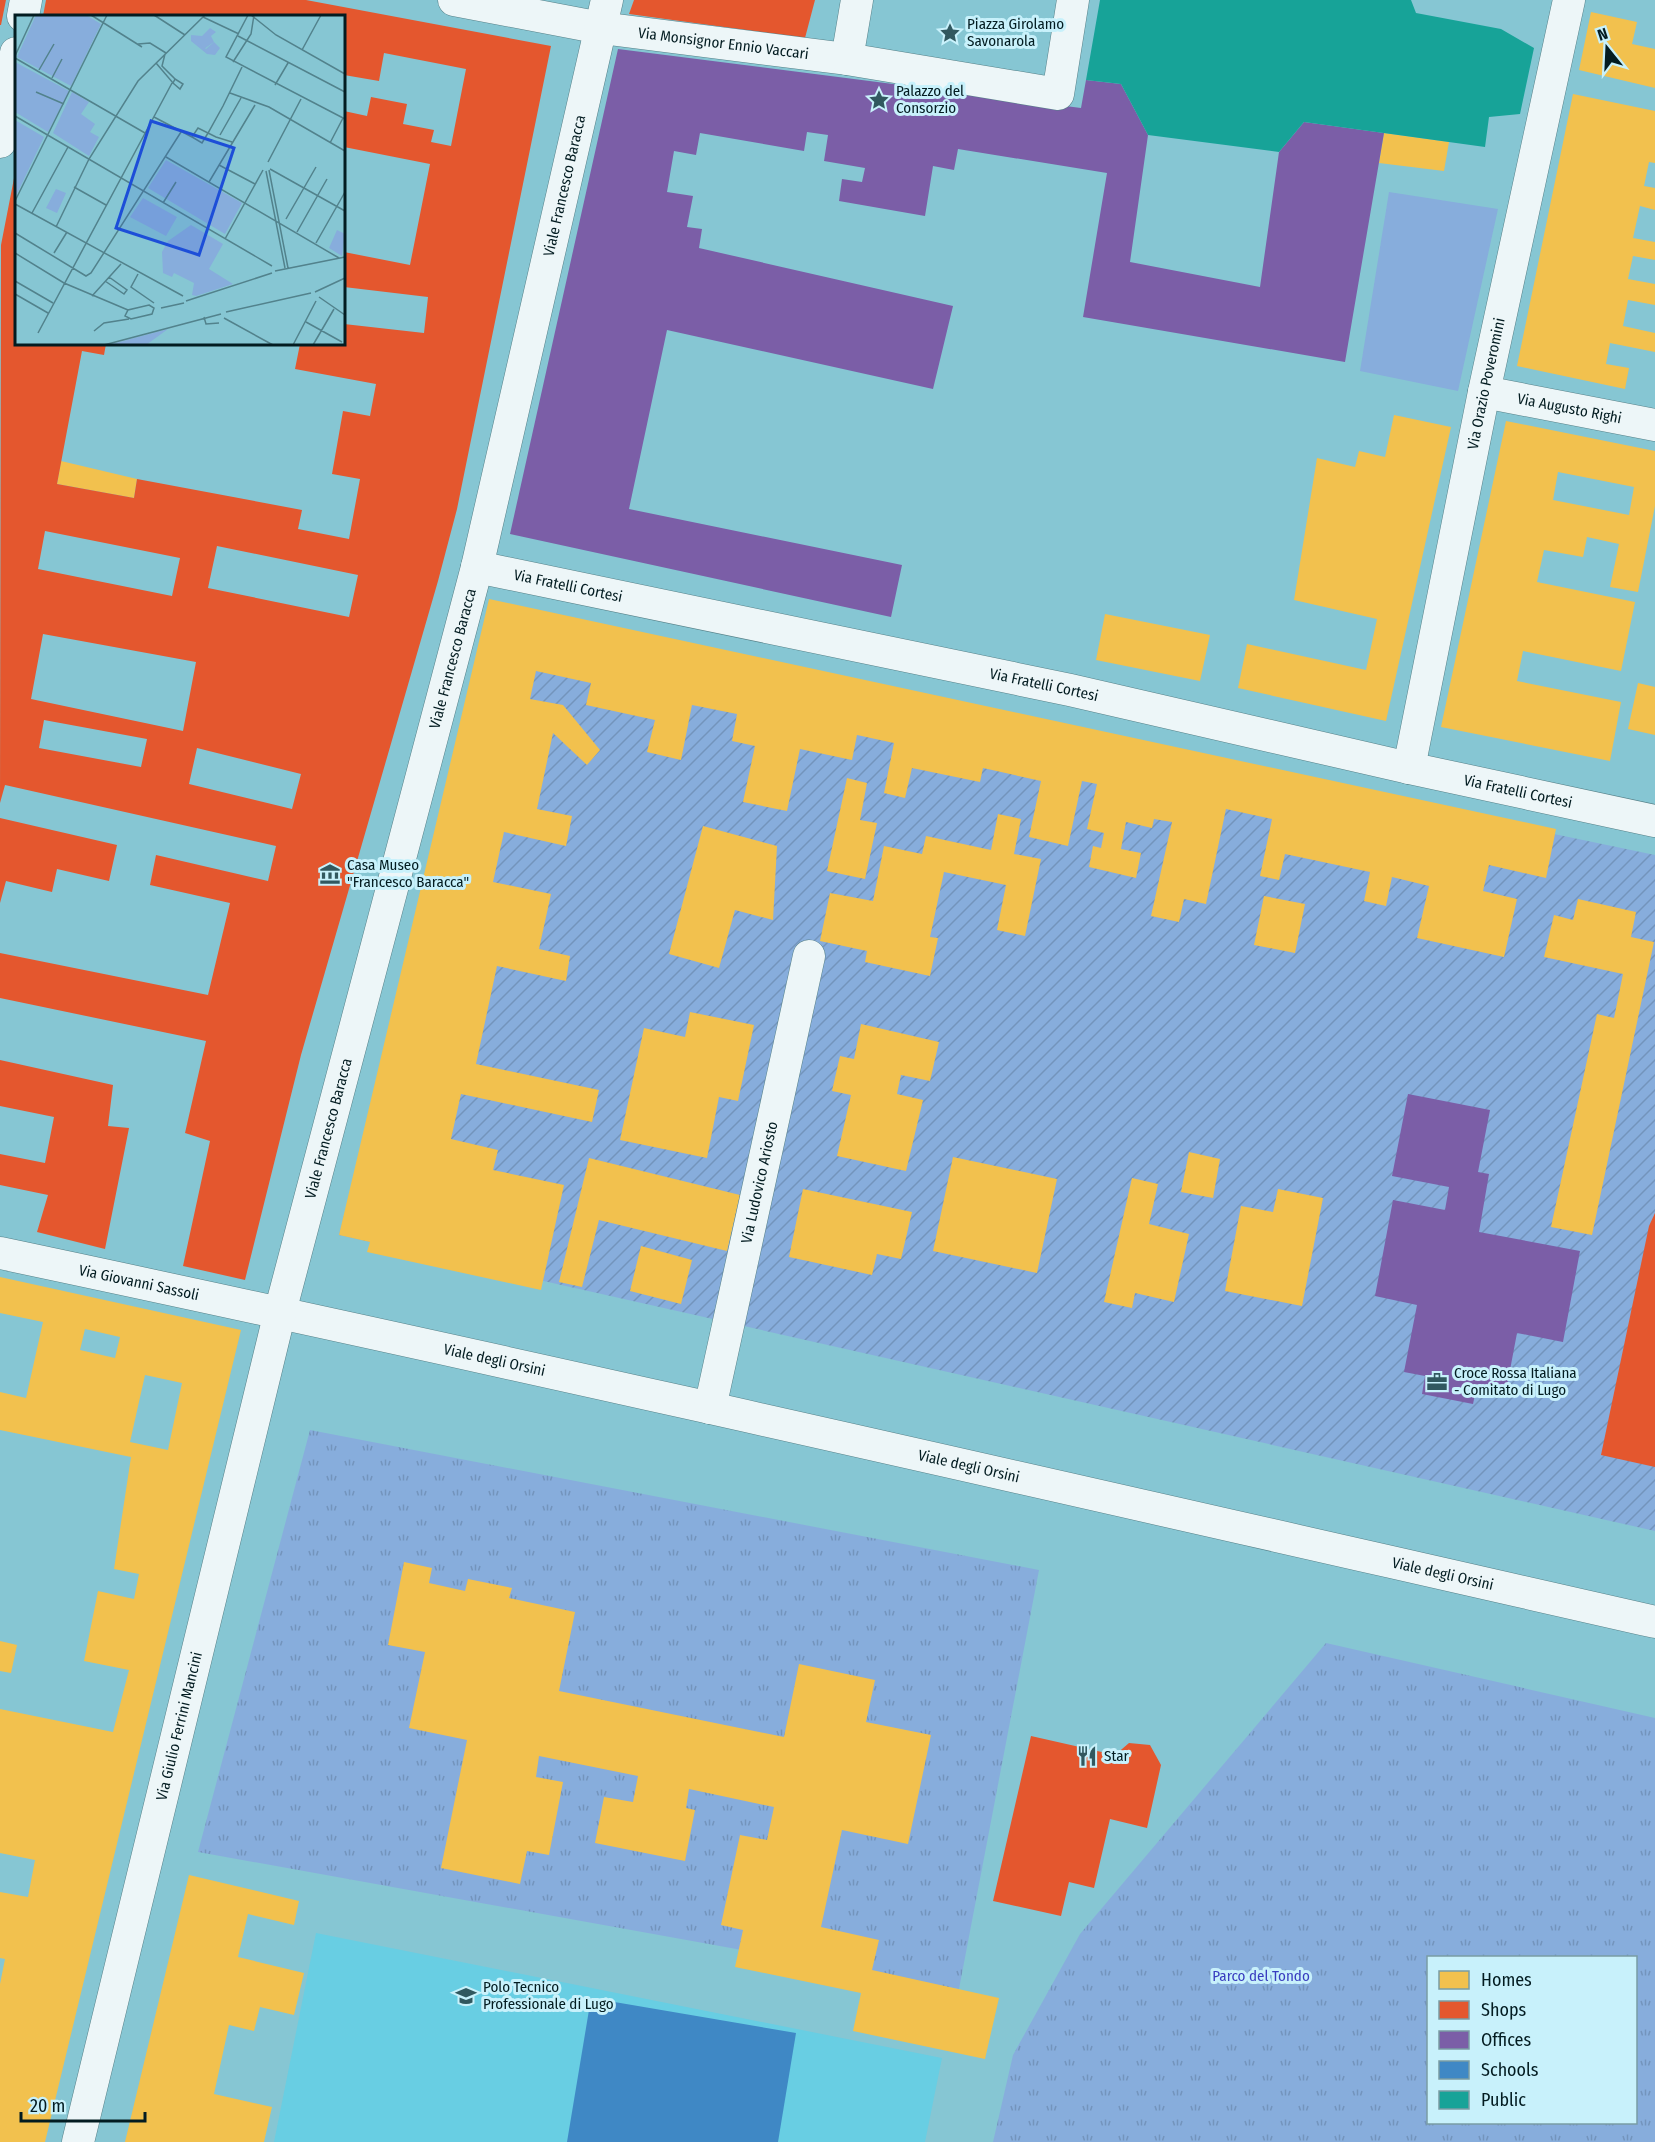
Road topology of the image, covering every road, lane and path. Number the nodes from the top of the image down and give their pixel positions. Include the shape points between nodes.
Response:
1 (26, 0) edge
2 (454, 0) edge
3 (857, 0) edge
4 (1073, 0) edge
5 (1569, 0) edge
6 (604, 14) edge
7 (23, 15) edge
8 (15, 59) edge
9 (847, 59) junction
10 (0, 142) edge
11 (1484, 392) junction
12 (1655, 425) edge
13 (477, 567) junction
14 (1409, 768) junction
15 (1655, 821) edge
16 (809, 956) dead end
17 (0, 1253) edge
18 (280, 1312) junction
19 (710, 1408) junction
20 (1655, 1622) edge
21 (78, 2142) edge

1 - 7 street
2 - 6 street, Via Monsignor Ennio Vaccari
3 - 9 street
4 - 9 street via 1058,94
5 - 11 street, Via Orazio Poveromini
6 - 9 street, Via Monsignor Ennio Vaccari
6 - 13 street, Viale Francesco Baracca
8 - 10 street
11 - 12 street, Via Augusto Righi
11 - 14 street, Via Orazio Poveromini
13 - 14 street, Via Fratelli Cortesi via 1070,690
13 - 18 street, Viale Francesco Baracca
14 - 15 street, Via Fratelli Cortesi
16 - 19 street, Via Ludovico Ariosto
17 - 18 street, Via Giovanni Sassoli
18 - 19 street, Viale degli Orsini
18 - 21 street, Via Giulio Ferrini Mancini
19 - 20 street, Viale degli Orsini

